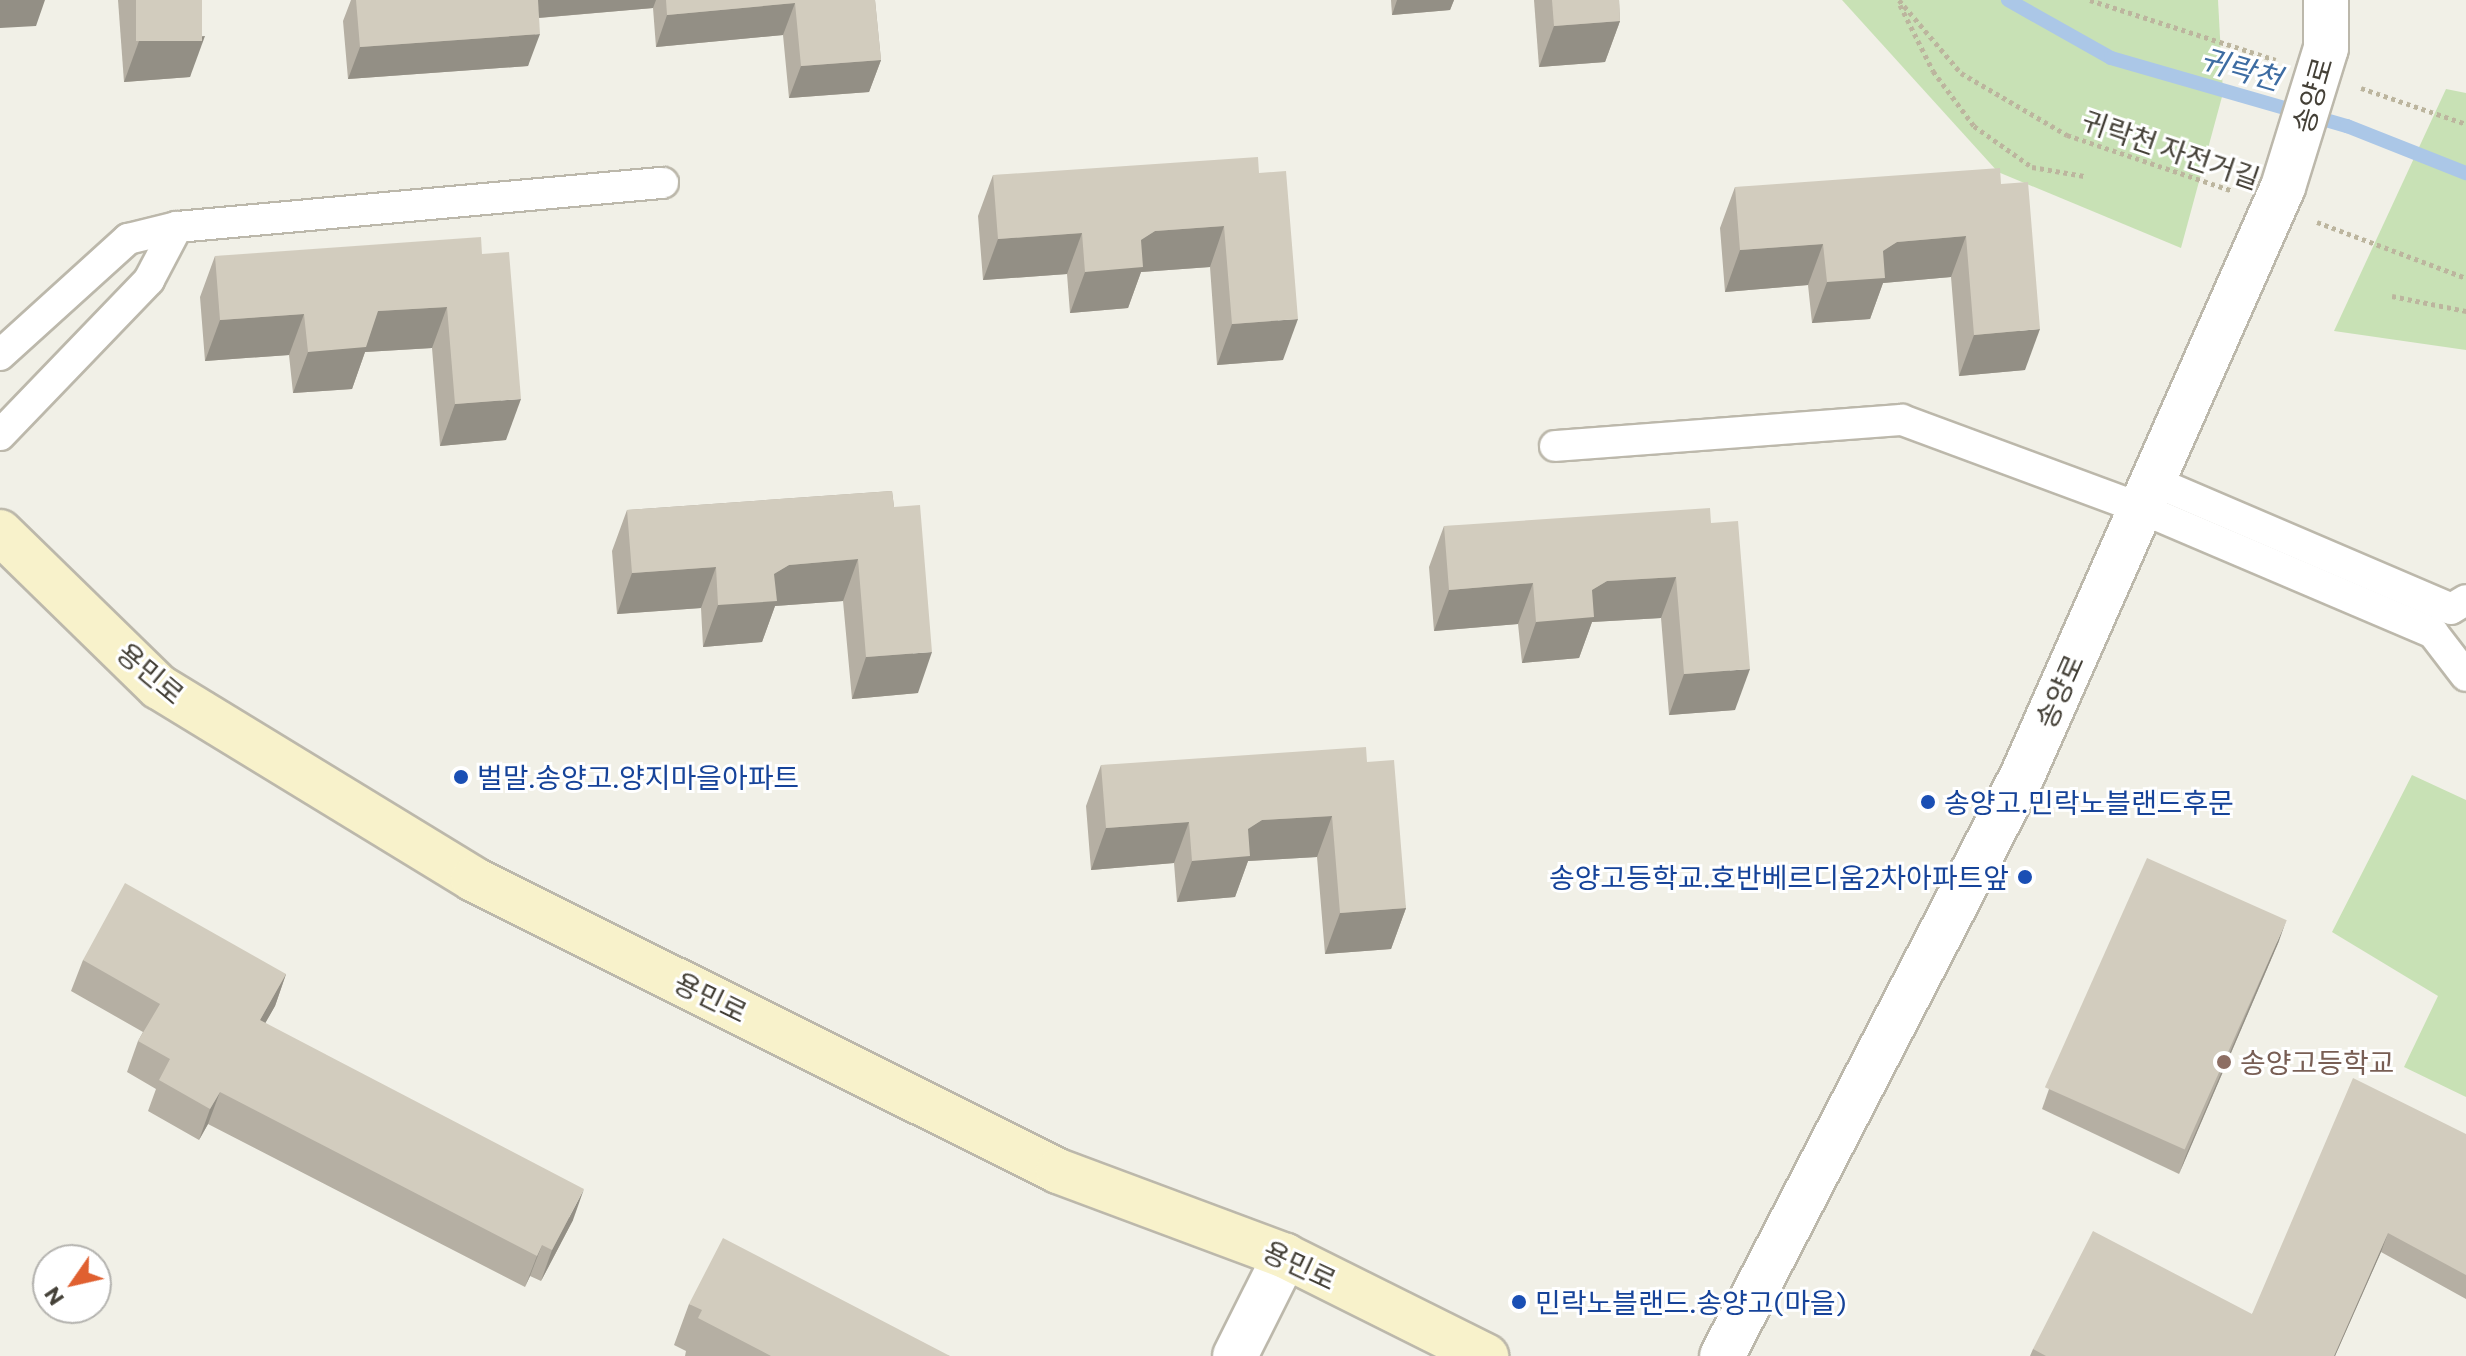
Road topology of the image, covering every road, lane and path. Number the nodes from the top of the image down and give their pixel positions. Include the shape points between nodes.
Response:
1 (1898, 0) edge
2 (2090, 0) edge
3 (2326, 0) edge
4 (2318, 80) junction
5 (2466, 124) edge
6 (2084, 176) dead end
7 (663, 183) dead end
8 (2279, 196) junction
9 (177, 227) junction
10 (2466, 278) edge
11 (2392, 296) dead end
12 (2466, 311) edge
13 (0, 355) edge
14 (0, 435) edge
15 (1555, 446) dead end
16 (2147, 494) junction
17 (0, 532) edge
18 (2466, 600) edge
19 (2466, 676) edge
20 (1285, 1256) junction
21 (1235, 1356) edge
22 (1486, 1356) edge
23 (1722, 1356) edge

1 - 6 path, 귀락천 자전거길 via 1933,71 1974,126 2032,167
1 - 8 path, 귀락천 자전거길 via 1961,73 2067,135
2 - 4 path
3 - 4 street, 송양로
4 - 5 path
4 - 8 street, 송양로
7 - 9 lane
8 - 10 path, 귀락천 자전거길
8 - 16 street, 송양로
9 - 13 lane via 128,239
9 - 14 lane via 149,280
11 - 12 path
15 - 16 lane via 1902,420
16 - 18 lane via 2451,609
16 - 19 lane via 2433,633
16 - 23 street, 송양로 via 2023,774
17 - 20 street, 용민로 via 159,687 473,879 1058,1171
20 - 21 street
20 - 22 street, 용민로

